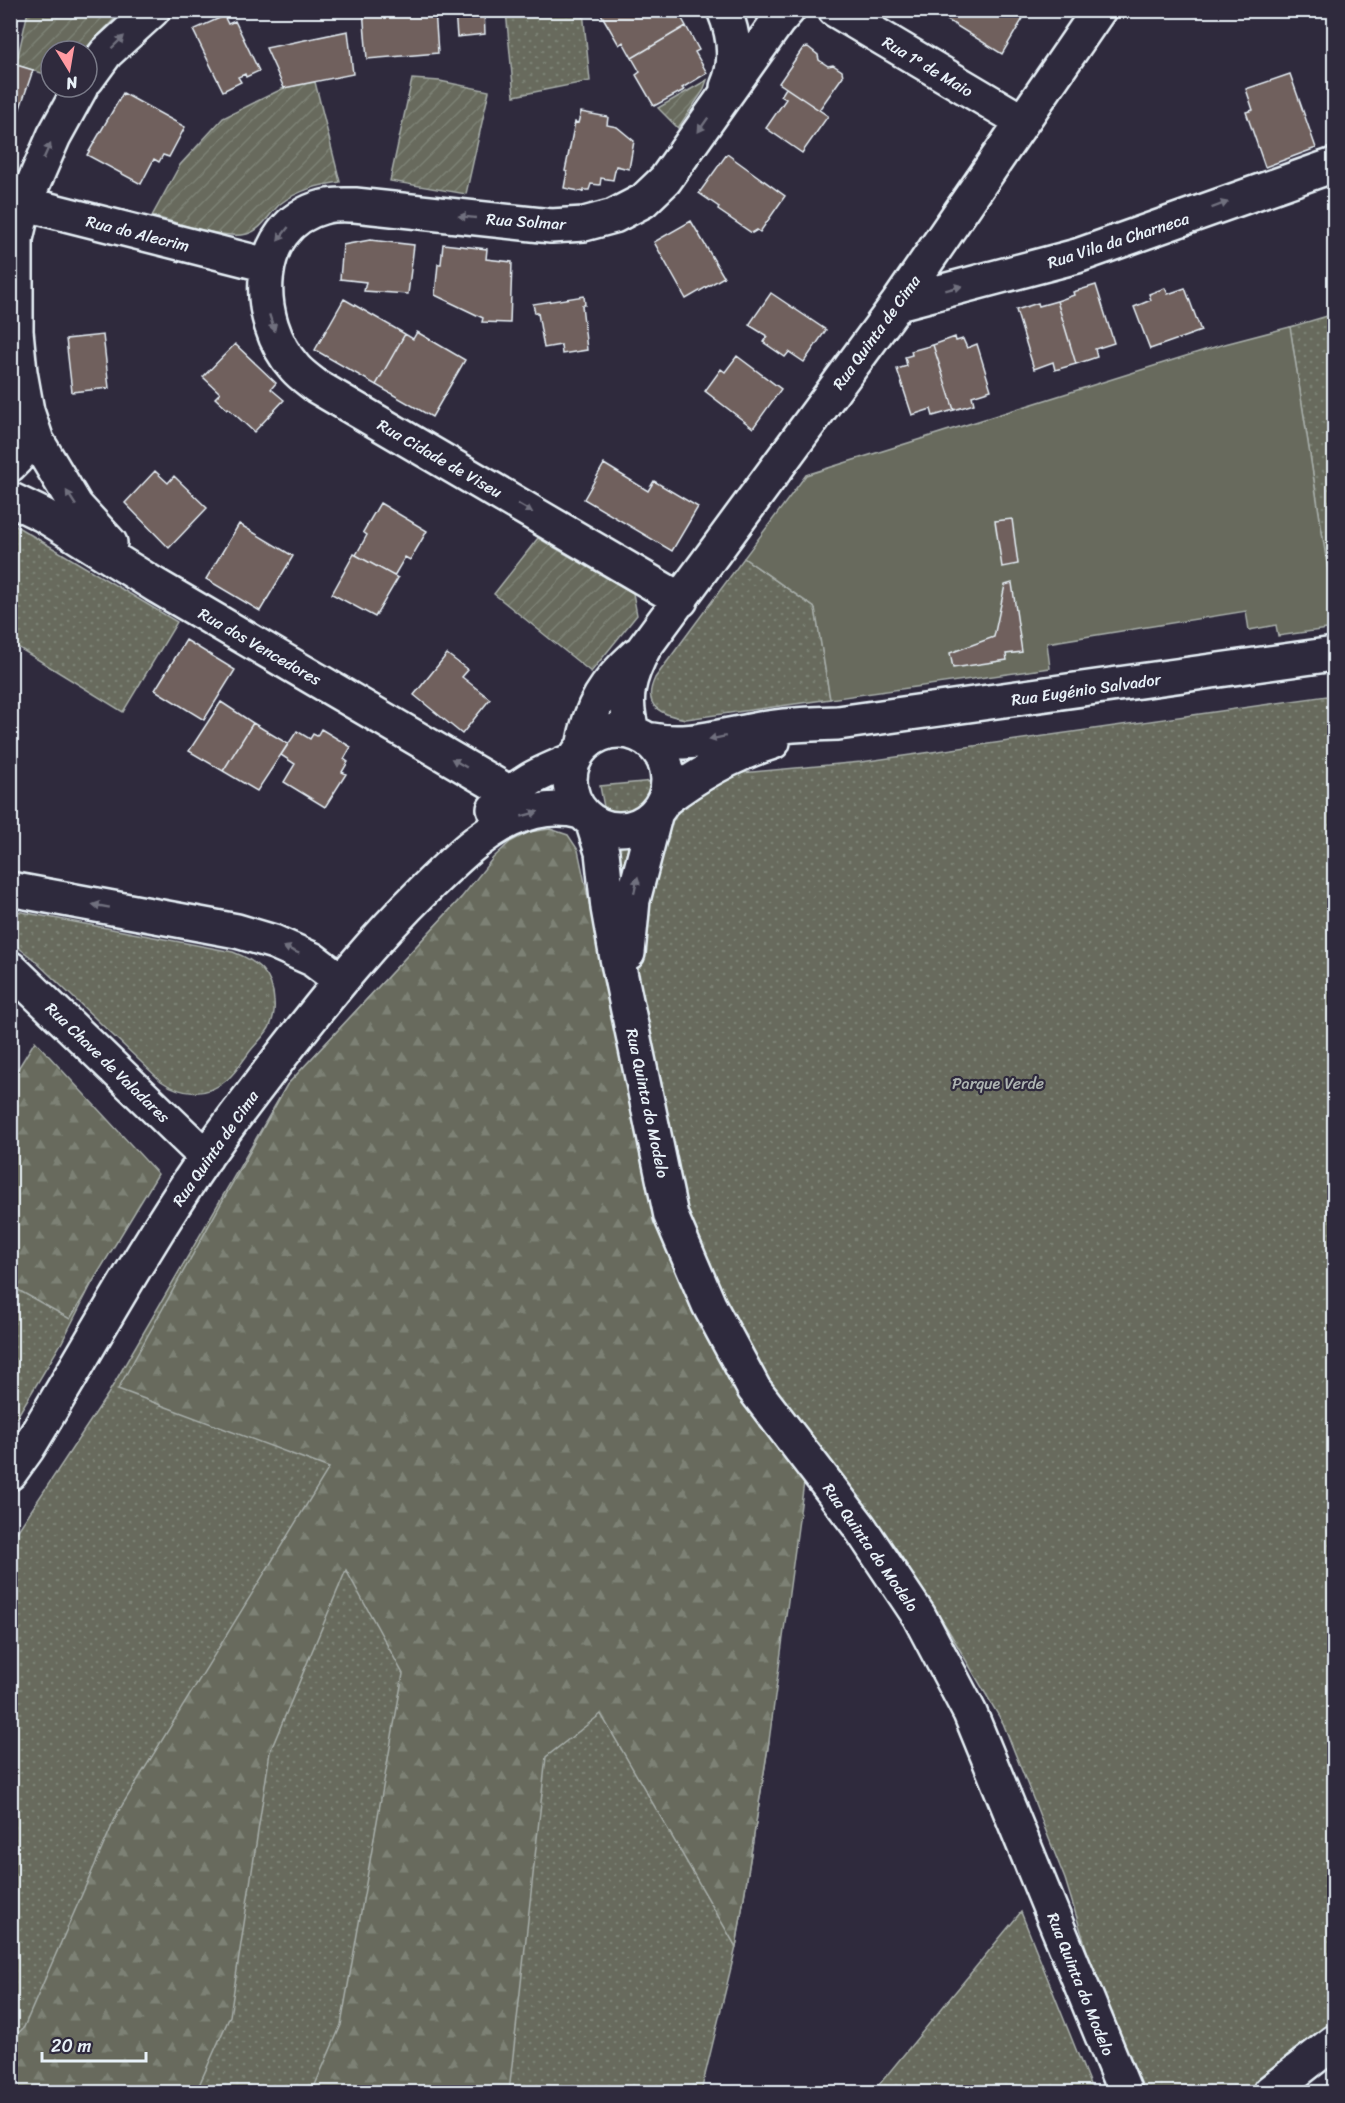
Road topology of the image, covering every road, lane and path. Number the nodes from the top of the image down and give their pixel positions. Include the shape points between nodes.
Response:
1 (153, 10) edge
2 (723, 10) edge
3 (788, 10) edge
4 (835, 10) edge
5 (1099, 10) edge
6 (99, 63) edge
7 (724, 94) junction
8 (74, 99) edge
9 (1022, 121) junction
10 (1335, 165) edge
11 (17, 202) edge
12 (267, 266) junction
13 (898, 303) junction
14 (27, 411) junction
15 (10, 465) edge
16 (10, 499) edge
17 (155, 585) junction
18 (681, 600) junction
19 (645, 648) junction
20 (1335, 654) edge
21 (838, 723) junction
22 (639, 736) junction
23 (579, 753) junction
24 (510, 793) junction
25 (660, 806) junction
26 (587, 817) junction
27 (462, 854) junction
28 (10, 889) edge
29 (10, 968) edge
30 (340, 980) junction
31 (628, 1006) junction
32 (206, 1157) junction
33 (10, 1473) edge
34 (1328, 2052) edge
35 (1125, 2092) edge
36 (1270, 2092) edge

6 -> 1 street
2 - 7 street via 733,40 734,59 732,77
3 - 7 street, Rua Solmar
4 - 9 street, Rua 1º de Maio
5 - 9 street, Rua Quinta de Cima
7 -> 12 street, Rua Solmar via 665,180 643,201 614,216 584,224 551,225 355,205 323,206 283,231
11 -> 8 street
9 - 13 street, Rua Quinta de Cima
13 -> 10 street, Rua Vila da Charneca via 1077,256
11 - 12 street, Rua do Alecrim
11 - 14 street via 15,289 20,372
12 -> 18 street, Rua Cidade de Viseu via 265,292 279,342 295,368 316,386
13 - 18 street, Rua Quinta de Cima
14 - 15 street via 27,444
17 -> 14 street via 76,506 37,441
16 - 17 street, Rua dos Vencedores via 86,540
24 -> 17 street, Rua dos Vencedores
18 - 19 street, Rua Quinta de Cima
19 - 22 street, Rua Quinta de Cima via 634,667 626,701 627,717
19 - 23 street, Rua Quinta de Cima via 603,690
20 - 21 street, Rua Eugénio Salvador
21 -> 22 street, Rua Eugénio Salvador via 783,725 686,743
21 - 25 street, Rua Eugénio Salvador via 750,750 701,776
22 - 23 street via 620,731 606,733
22 - 25 street via 656,748 668,773 668,787
23 - 24 street, Rua Quinta de Cima via 527,779
23 - 26 street via 570,772 570,787
24 - 27 street, Rua Quinta de Cima via 476,831
25 - 26 street via 646,821 619,830 605,828
31 -> 25 street, Rua Quinta do Modelo via 627,962 633,900
27 -> 26 street, Rua Quinta de Cima via 513,819 568,808
26 - 31 street, Rua Quinta do Modelo via 602,852 608,908
27 - 30 street, Rua Quinta de Cima via 389,924
30 -> 28 street via 312,959 237,931
29 - 32 street, Rua Chave de Valadares
30 - 32 street, Rua Quinta de Cima
31 - 35 street, Rua Quinta do Modelo via 671,1216 709,1305 754,1389 859,1526 919,1616 970,1713
32 - 33 street, Rua Quinta de Cima
34 - 36 street

